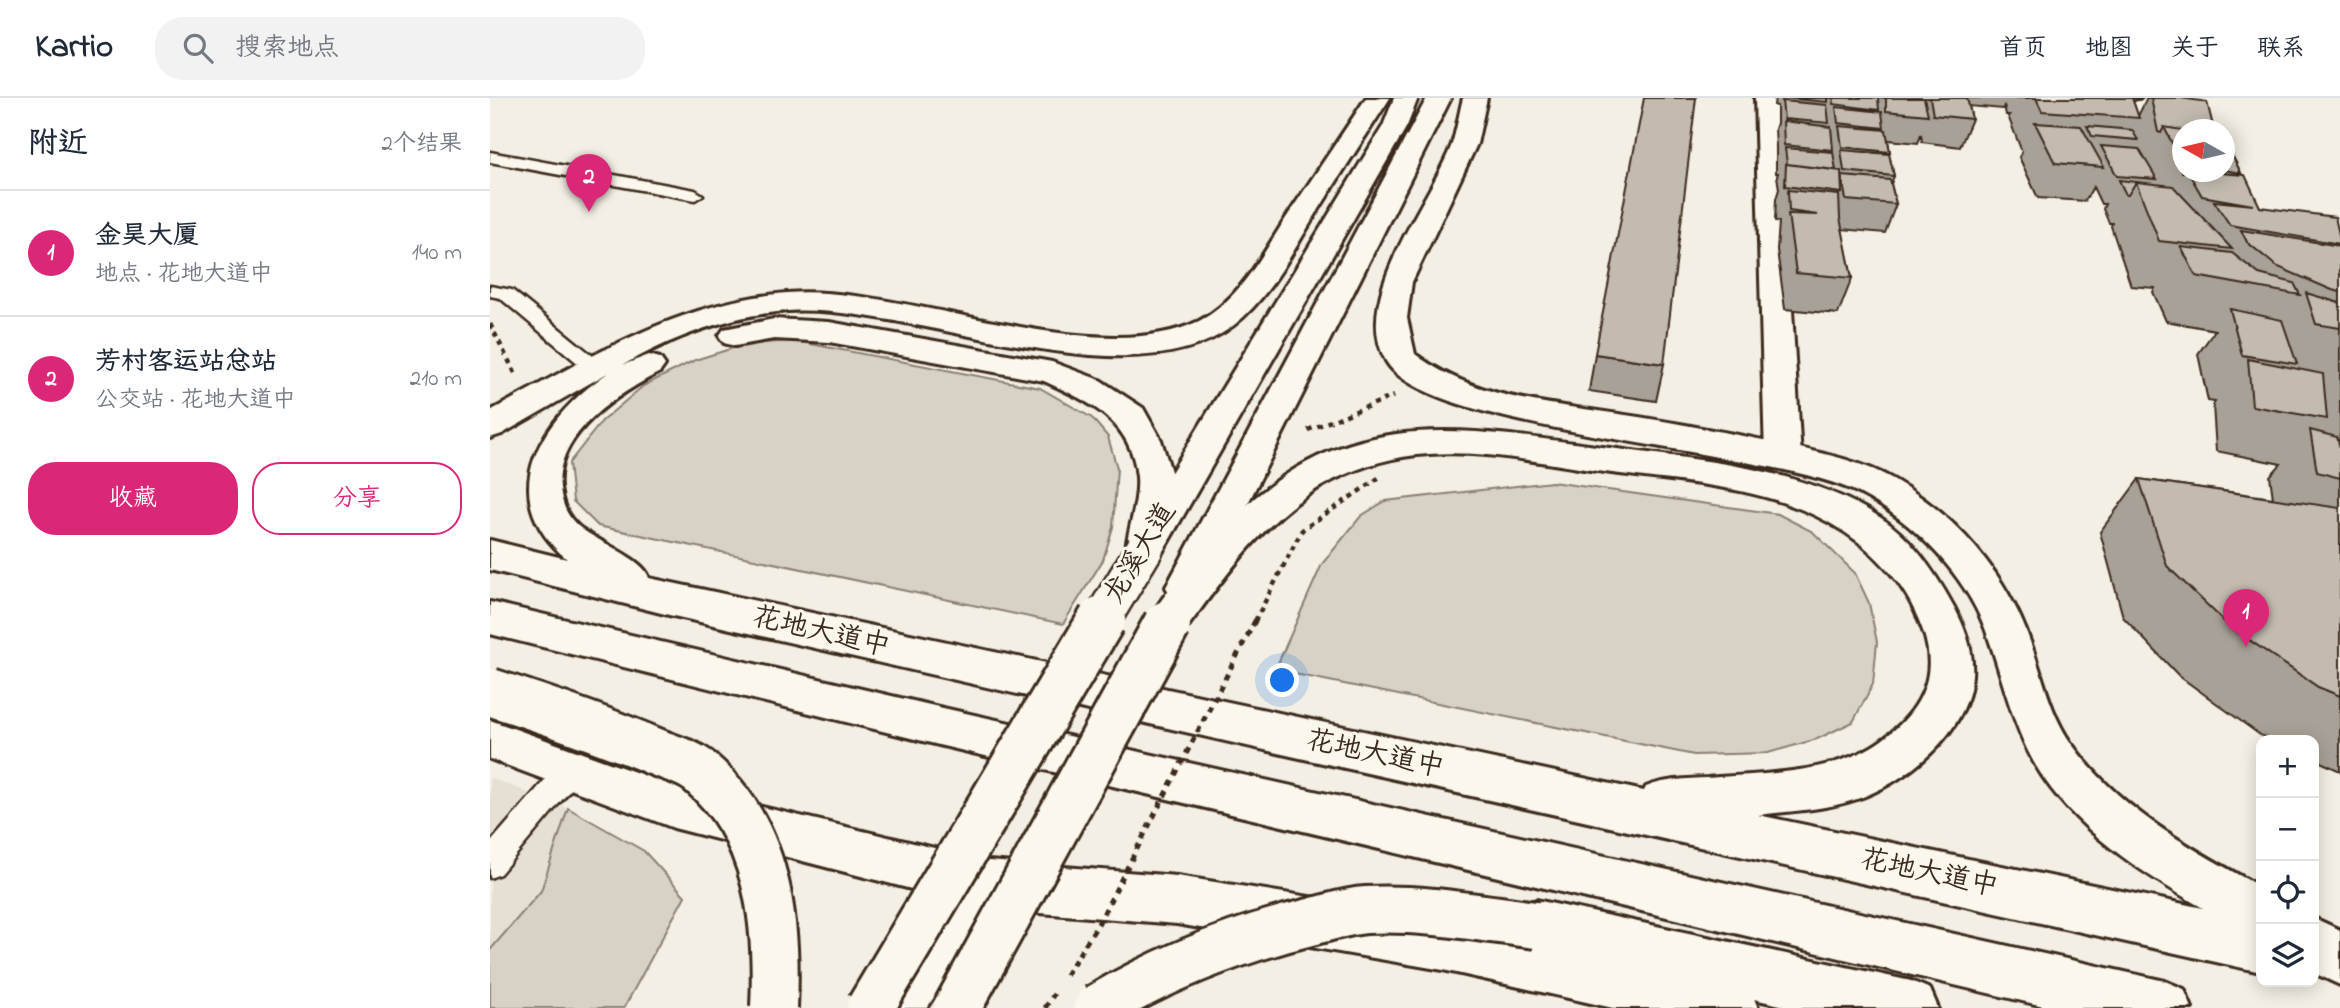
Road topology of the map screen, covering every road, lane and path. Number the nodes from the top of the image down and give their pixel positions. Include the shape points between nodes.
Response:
1 (1378, 98) edge
2 (1406, 98) edge
3 (1439, 98) edge
4 (1475, 98) edge
5 (1768, 98) edge
6 (490, 158) edge
7 (695, 195) dead end
8 (490, 282) edge
9 (498, 293) edge
10 (490, 324) edge
11 (594, 367) junction
12 (640, 369) junction
13 (525, 393) junction
14 (1402, 393) dead end
15 (490, 426) edge
16 (1305, 431) dead end
17 (1783, 457) junction
18 (1380, 477) dead end
19 (1145, 548) junction
20 (490, 555) edge
21 (669, 599) junction
22 (490, 618) edge
23 (1167, 624) junction
24 (490, 692) edge
25 (490, 739) edge
26 (572, 768) junction
27 (1610, 804) junction
28 (490, 864) edge
29 (989, 885) junction
30 (2256, 911) edge
31 (2256, 945) edge
32 (2319, 947) edge
33 (2319, 959) edge
34 (2340, 962) edge
35 (774, 1008) edge
36 (870, 1008) edge
37 (909, 1008) edge
38 (957, 1008) edge
39 (1045, 1008) edge
40 (1097, 1008) edge
41 (1731, 1008) edge
42 (1911, 1008) edge
43 (2165, 1008) edge

1 - 11 main road via 1251,290 1210,328 1189,337 1160,344 1095,346 874,307 789,302 685,322
2 - 19 main road, 龙溪大道 via 1395,126
3 - 23 main road, 龙溪大道
4 - 17 main road via 1465,144 1397,282 1392,318 1400,359 1438,385 1521,411
5 - 17 main road
6 - 7 lane
8 - 9 lane
9 - 11 lane
10 - 13 path
11 - 12 lane
11 - 13 main road
12 - 19 main road via 701,343 774,329 829,332 1052,372 1088,388 1131,416 1144,440 1155,478
12 - 21 main road via 587,405 561,432 546,455 541,483 546,507 559,529 592,555
13 - 15 main road
14 - 16 path
17 - 30 main road via 1877,487 1943,538 1975,573 2004,625 2037,726 2056,758 2104,811 2133,834 2181,869
18 - 39 path, bridge via 1302,530 1098,923
19 - 36 main road, 龙溪大道, bridge
20 - 21 main road, 花地大道中
21 - 27 main road, 花地大道中
22 - 43 main road via 970,734
23 - 27 main road via 1228,547 1287,491 1358,455 1411,443 1472,442 1777,488 1825,504 1870,530 1902,559 1929,595 1946,635 1951,678 1934,717 1904,752 1854,780 1751,797
23 - 38 main road, 龙溪大道, bridge
24 - 35 main road, bridge via 587,722 699,771 743,822 767,883 778,954
25 - 26 main road
26 - 28 lane
26 - 29 main road via 674,807
27 - 31 main road, 花地大道中
29 - 37 lane
29 - 41 main road via 1177,900 1443,944
32 - 34 main road
33 - 34 main road
40 - 42 main road, bridge via 1146,977 1213,949 1288,926 1364,910 1433,912 1536,925

